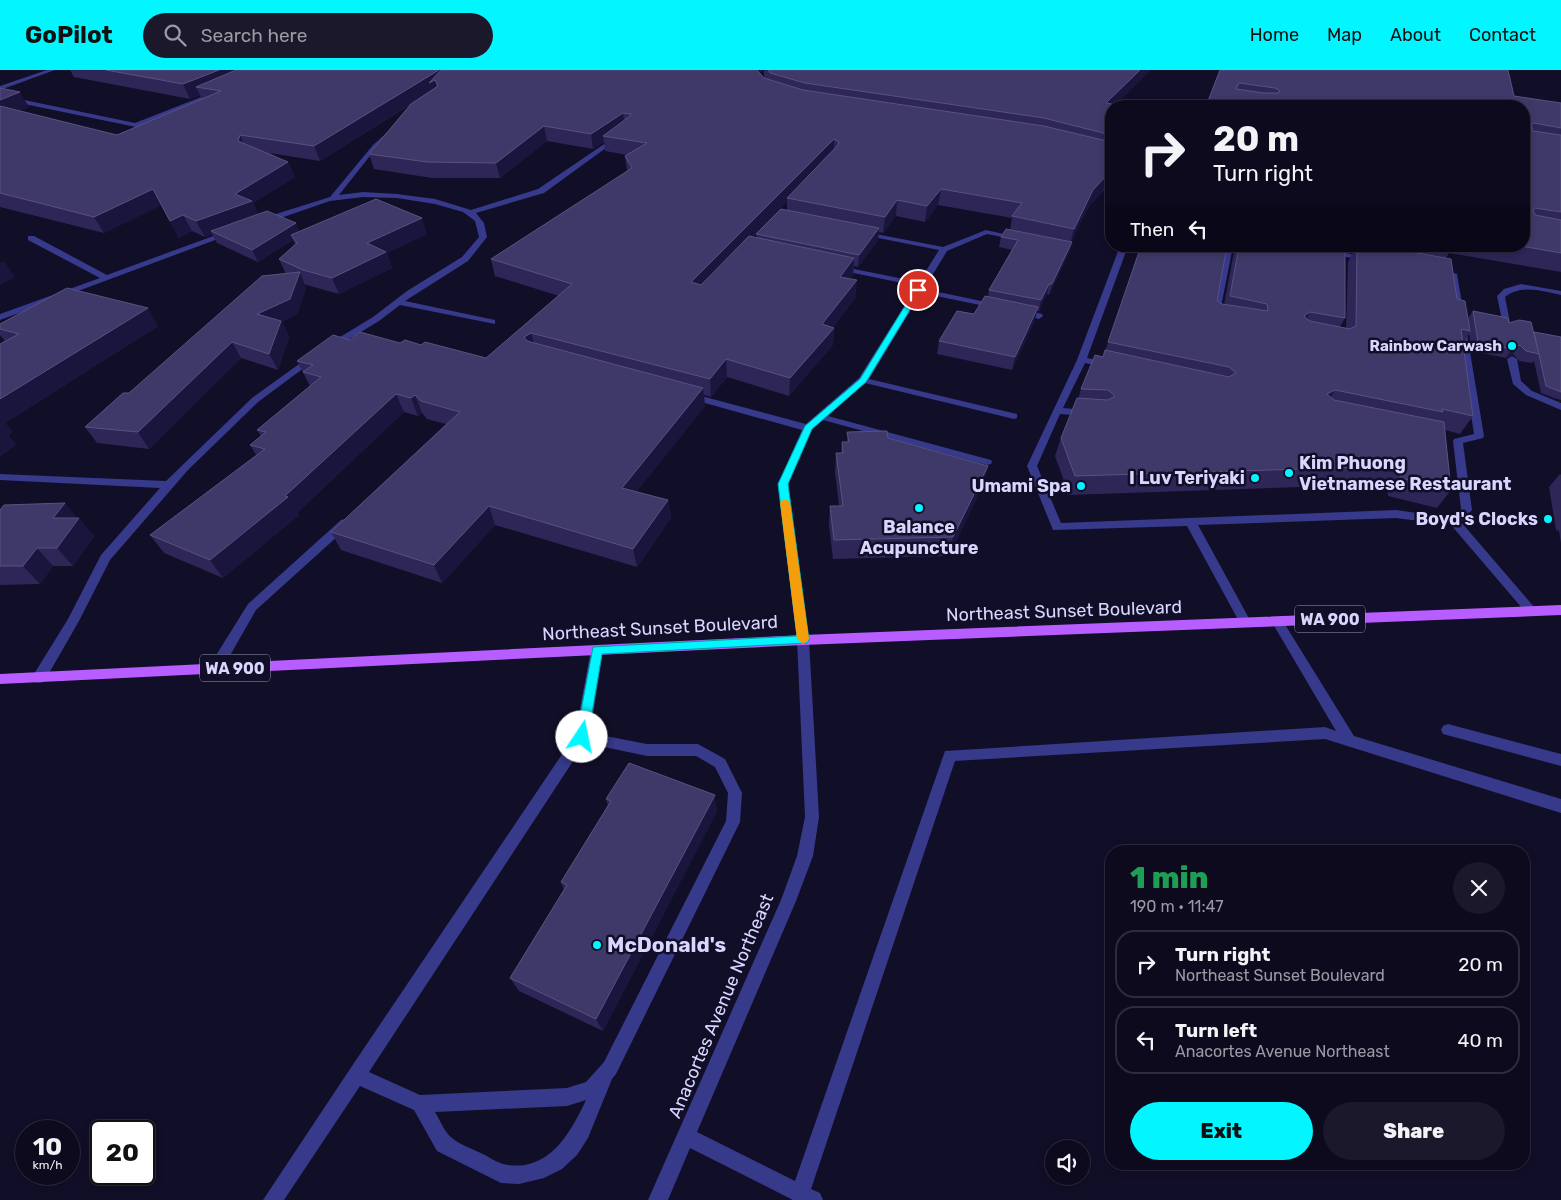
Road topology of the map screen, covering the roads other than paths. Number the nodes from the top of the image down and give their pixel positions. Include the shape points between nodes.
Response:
1 (52, 70) edge
2 (0, 88) edge
3 (223, 90) edge
4 (0, 97) edge
5 (394, 128) edge
6 (628, 130) edge
7 (332, 199) junction
8 (470, 213) junction
9 (856, 232) edge
10 (31, 238) dead end
11 (1023, 239) edge
12 (944, 249) junction
13 (1122, 252) edge
14 (1228, 252) edge
15 (1317, 252) edge
16 (1379, 261) edge
17 (824, 264) edge
18 (1426, 269) edge
19 (106, 278) junction
20 (920, 287) junction
21 (1561, 293) edge
22 (398, 302) junction
23 (1002, 308) edge
24 (1011, 310) edge
25 (1039, 316) edge
26 (0, 317) edge
27 (1223, 319) edge
28 (492, 322) dead end
29 (1507, 328) edge
30 (1512, 359) edge
31 (1082, 360) junction
32 (1119, 368) edge
33 (863, 380) junction
34 (676, 393) edge
35 (1561, 407) edge
36 (1057, 412) junction
37 (1102, 413) edge
38 (1014, 416) dead end
39 (821, 417) junction
40 (808, 428) junction
41 (986, 462) dead end
42 (0, 477) edge
43 (169, 485) junction
44 (355, 514) edge
45 (1191, 522) junction
46 (1454, 522) junction
47 (1561, 610) edge
48 (1531, 611) junction
49 (1245, 622) junction
50 (1277, 622) junction
51 (803, 640) junction
52 (597, 650) junction
53 (215, 669) junction
54 (40, 678) junction
55 (0, 680) edge
56 (1448, 730) dead end
57 (582, 737) junction
58 (1348, 740) junction
59 (1561, 760) edge
60 (1561, 806) edge
61 (610, 1068) junction
62 (356, 1075) junction
63 (420, 1104) junction
64 (686, 1136) junction
65 (807, 1197) edge
66 (273, 1200) edge
67 (658, 1200) edge

1 - 2 street
3 - 4 street via 136,125
5 - 7 street
6 - 8 street via 542,191
7 - 8 street via 353,195 408,198 446,203
7 - 19 street
8 - 22 street via 480,222 483,237 465,259
9 - 12 street
10 - 19 street
11 - 12 street via 986,232
12 - 20 street, Anacortes Avenue Northeast
13 - 31 street
14 - 27 street via 1215,317
15 - 16 street via 1342,259
17 - 20 street
18 - 46 street via 1454,274 1479,436 1453,440 1467,510
19 - 26 street
20 - 23 street
20 - 33 street, Anacortes Avenue Northeast
21 - 29 street via 1526,287 1506,291 1501,296
22 - 28 street
22 - 43 street via 317,354 255,400
24 - 25 street
30 - 35 street via 1516,382 1529,393
31 - 32 street
31 - 36 street
33 - 38 street
33 - 39 street, Anacortes Avenue Northeast
34 - 40 street
36 - 37 street
36 - 45 street via 1032,466 1057,527
39 - 40 street, Anacortes Avenue Northeast
39 - 41 street
40 - 51 street, Anacortes Avenue Northeast via 783,484
42 - 43 street
43 - 54 street via 105,558
44 - 53 street via 252,607
45 - 46 street via 1396,514
45 - 49 street
46 - 48 street
47 - 48 main road, Northeast Sunset Boulevard / WA 900
48 - 50 main road, Northeast Sunset Boulevard / WA 900
49 - 50 main road, Northeast Sunset Boulevard / WA 900
49 - 51 main road, Northeast Sunset Boulevard / WA 900
50 - 58 street
51 - 52 main road, Northeast Sunset Boulevard / WA 900
51 - 64 street, Anacortes Avenue Northeast via 812,817 805,856
52 - 53 main road, Northeast Sunset Boulevard / WA 900
52 - 57 street
53 - 54 main road, Northeast Sunset Boulevard / WA 900
54 - 55 main road, Northeast Sunset Boulevard / WA 900
56 - 59 street
57 - 61 street via 647,750 698,750 720,763 736,793 733,822
57 - 62 street
58 - 60 street
58 - 65 street via 1325,733 950,755
61 - 63 street via 592,1089 567,1097
61 - 63 street via 570,1148 555,1162 537,1171 501,1172 444,1144
62 - 63 street
62 - 66 street
64 - 65 street
64 - 67 street, Anacortes Avenue Northeast

